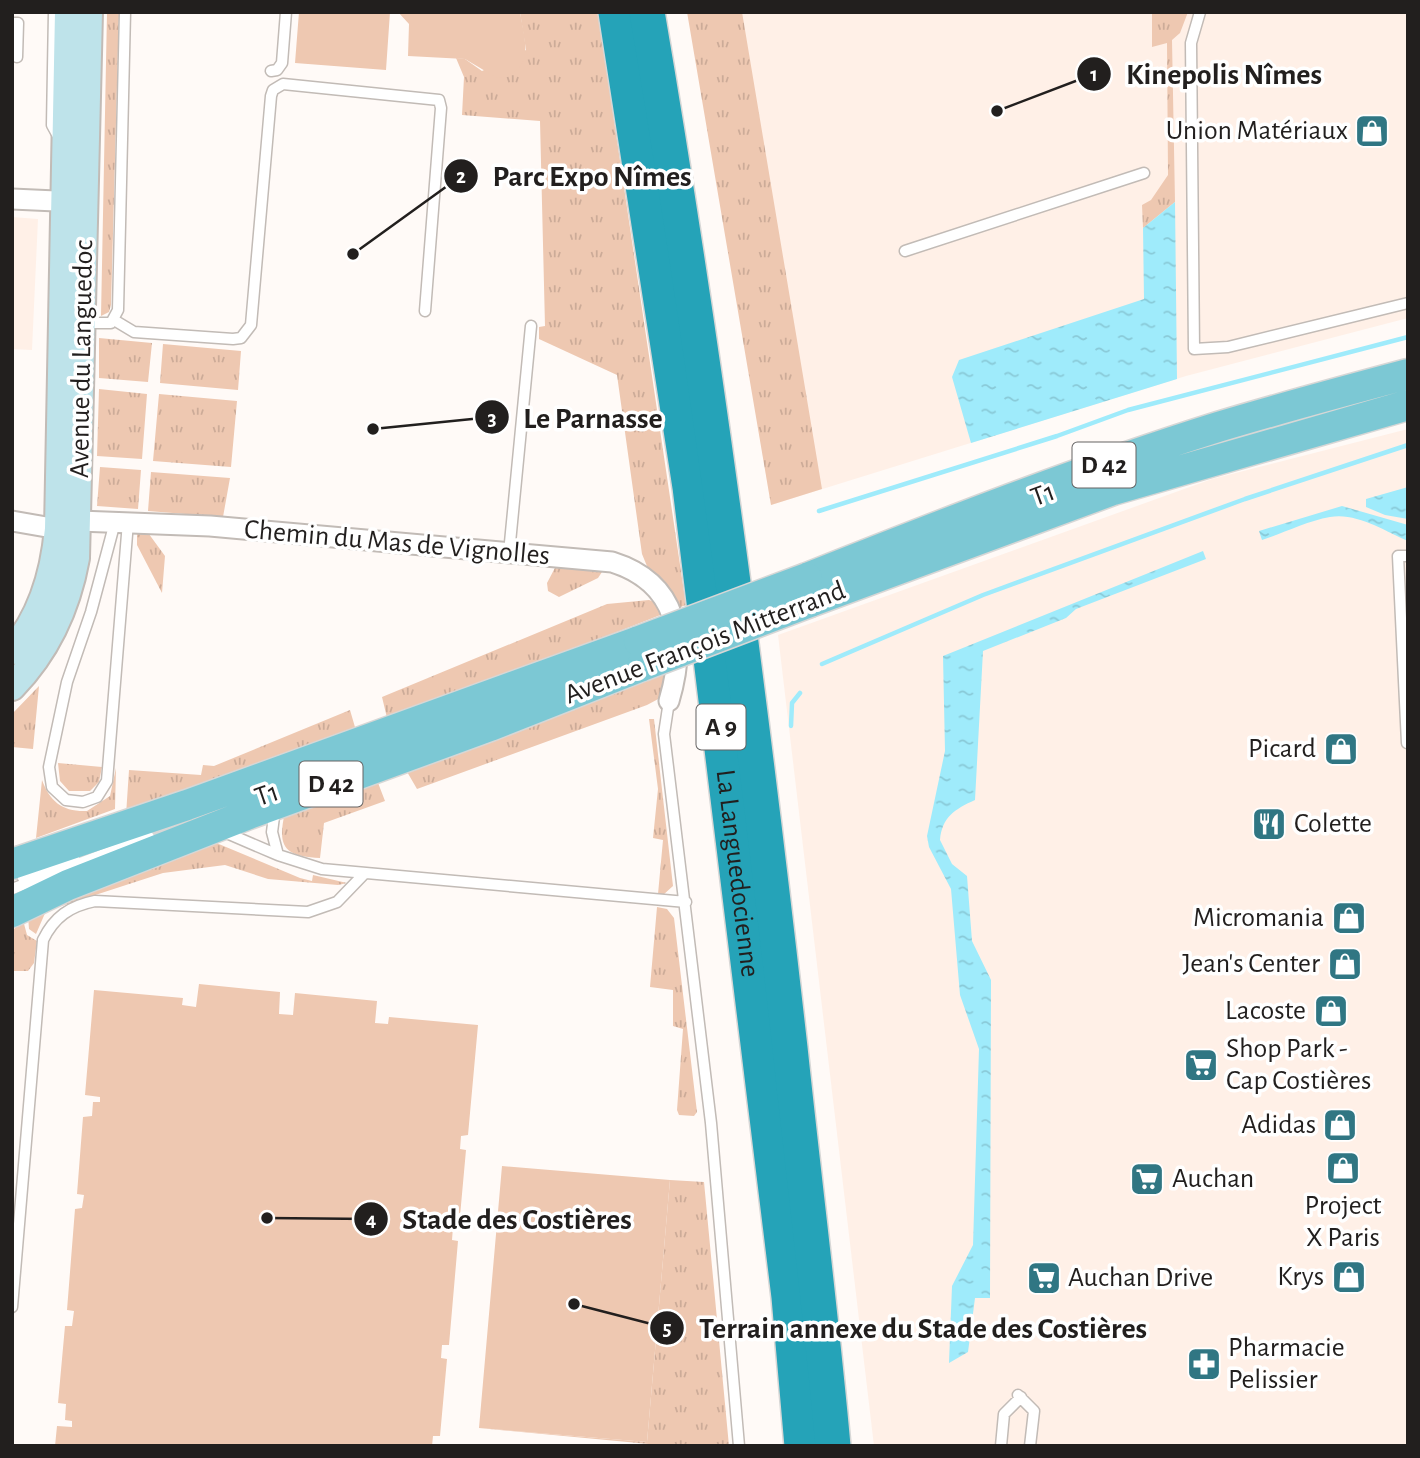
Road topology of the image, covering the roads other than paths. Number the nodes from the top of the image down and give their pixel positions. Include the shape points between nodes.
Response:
1 (54, 12) edge
2 (68, 12) edge
3 (89, 12) edge
4 (125, 12) edge
5 (286, 12) edge
6 (616, 12) edge
7 (647, 12) edge
8 (1200, 12) edge
9 (12, 23) edge
10 (17, 57) dead end
11 (271, 71) dead end
12 (66, 149) junction
13 (1144, 173) dead end
14 (12, 199) edge
15 (75, 202) junction
16 (905, 251) dead end
17 (1408, 303) edge
18 (425, 310) dead end
19 (114, 320) junction
20 (73, 323) junction
21 (531, 326) dead end
22 (1408, 374) edge
23 (1408, 384) edge
24 (1408, 393) edge
25 (1394, 403) edge
26 (1147, 468) dead end
27 (12, 521) edge
28 (122, 522) junction
29 (68, 525) junction
30 (509, 553) junction
31 (1408, 556) edge
32 (808, 590) junction
33 (1405, 643) edge
34 (12, 651) edge
35 (639, 654) junction
36 (12, 687) edge
37 (669, 701) joint
38 (1407, 743) edge
39 (265, 802) junction
40 (216, 827) junction
41 (166, 831) dead end
42 (278, 855) junction
43 (12, 864) edge
44 (364, 874) junction
45 (12, 882) edge
46 (12, 889) edge
47 (686, 902) junction
48 (12, 912) edge
49 (17, 1180) edge
50 (12, 1307) edge
51 (1001, 1445) edge
52 (740, 1446) edge
53 (802, 1446) edge
54 (833, 1446) edge
55 (1030, 1446) edge

1 - 12 lane via 52,125
2 - 12 street, Avenue du Languedoc
3 - 15 street, Avenue du Languedoc
4 - 19 lane via 118,310
5 - 11 lane via 282,63
6 - 53 highway, La Languedocienne / A 9 via 690,486 784,1257
7 - 54 highway, La Languedocienne / A 9 via 719,479 764,820
8 - 17 lane via 1191,43 1194,349 1228,347
9 - 10 lane via 18,23
12 - 15 street, Avenue du Languedoc
13 - 16 lane
14 - 15 street
15 - 20 street, Avenue du Languedoc
18 - 19 lane via 439,100 283,84 271,96 251,325 246,333 233,339 134,332
19 - 20 lane
20 - 29 street, Avenue du Languedoc
21 - 30 lane
22 - 32 main road, Avenue François Mitterrand / D 42 via 1218,427 999,502
23 - 32 lane, T1 / T1 via 1170,450 1003,509
24 - 25 lane
25 - 32 main road, Avenue François Mitterrand / D 42
26 - 32 lane, T1 / T1
27 - 29 street, Chemin du Mas de Vignolles
28 - 28 lane via 107,781 97,797 74,802 52,787 49,768 68,682
28 - 29 street, Chemin du Mas de Vignolles
28 - 30 street, Chemin du Mas de Vignolles
29 - 34 street, Avenue du Languedoc via 40,607
29 - 36 street, Avenue du Languedoc via 73,575 62,612 37,658
30 - 37 street, Chemin du Mas de Vignolles via 611,562 647,580 666,599 675,622 677,668
31 - 33 lane via 1398,556
32 - 35 main road, Avenue François Mitterrand / D 42, bridge
33 - 38 lane
35 - 39 main road, Avenue François Mitterrand / D 42 via 490,726
35 - 43 main road, Avenue François Mitterrand / D 42
35 - 45 lane, T1 / T1 via 310,768
37 - 47 lane via 664,734
39 - 40 main road, Avenue François Mitterrand / D 42
39 - 42 lane
40 - 42 lane
40 - 48 main road, Avenue François Mitterrand / D 42
41 - 46 lane
42 - 44 lane via 309,867
44 - 47 lane
44 - 49 lane via 337,902 309,912 95,901 58,917 43,940
47 - 52 lane
49 - 50 lane
51 - 55 lane via 1004,1414 1019,1396 1034,1411

